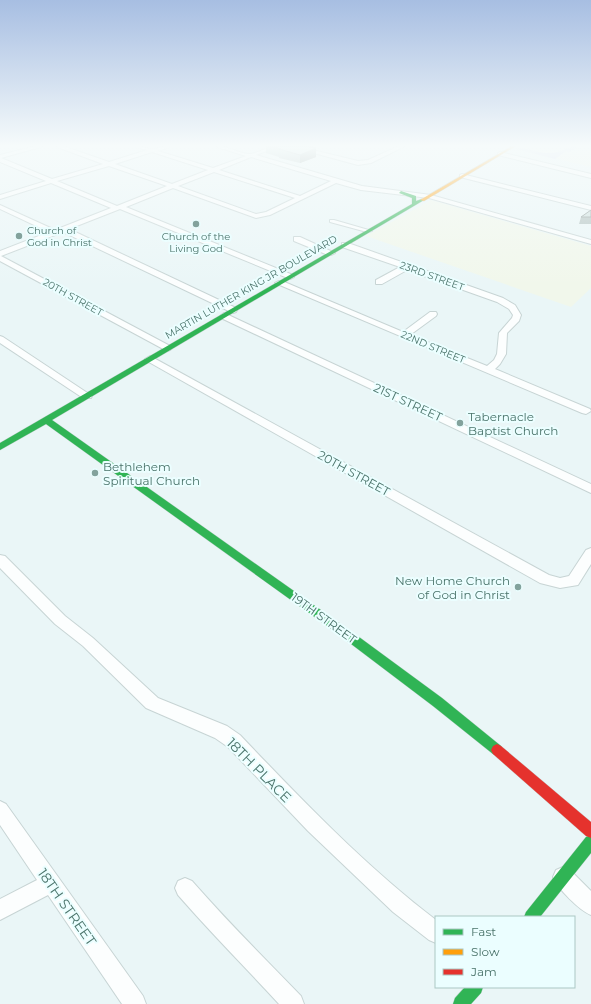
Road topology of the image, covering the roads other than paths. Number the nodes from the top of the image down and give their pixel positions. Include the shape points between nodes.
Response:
1 (13, 193) edge
2 (82, 193) edge
3 (154, 193) edge
4 (191, 193) edge
5 (285, 193) edge
6 (311, 193) edge
7 (403, 193) edge
8 (407, 193) edge
9 (434, 193) edge
10 (533, 193) edge
11 (429, 196) junction
12 (0, 197) edge
13 (301, 198) junction
14 (591, 200) edge
15 (414, 205) junction
16 (584, 206) junction
17 (0, 207) edge
18 (118, 207) junction
19 (591, 208) edge
20 (332, 221) dead end
21 (62, 229) junction
22 (369, 231) junction
23 (54, 232) junction
24 (297, 239) dead end
25 (591, 242) edge
26 (345, 245) junction
27 (331, 252) junction
28 (0, 254) edge
29 (0, 258) edge
30 (406, 267) junction
31 (290, 277) junction
32 (379, 282) dead end
33 (279, 283) junction
34 (233, 310) junction
35 (433, 314) dead end
36 (224, 316) junction
37 (404, 335) junction
38 (0, 339) edge
39 (167, 348) junction
40 (150, 359) junction
41 (488, 370) junction
42 (87, 396) junction
43 (589, 411) edge
44 (46, 420) junction
45 (0, 447) edge
46 (591, 489) edge
47 (591, 554) edge
48 (0, 560) edge
49 (0, 810) edge
50 (591, 831) edge
51 (591, 842) edge
52 (563, 877) junction
53 (50, 884) junction
54 (185, 888) dead end
55 (591, 905) edge
56 (0, 910) edge
57 (532, 916) edge
58 (435, 932) edge
59 (474, 988) edge
60 (135, 1004) edge
61 (293, 1004) edge
62 (461, 1004) edge

1 - 12 street
2 - 18 street
3 - 18 street
4 - 13 street via 256,216 268,214
5 - 13 street
6 - 13 street
7 - 15 main road via 414,197
8 - 11 street
9 - 11 main road, MARTIN LUTHER KING JR BOULEVARD
10 - 16 street
11 - 15 main road, MARTIN LUTHER KING JR BOULEVARD
11 - 25 street
14 - 16 street
15 - 22 main road, MARTIN LUTHER KING JR BOULEVARD
16 - 19 street
17 - 23 street
18 - 21 street
18 - 31 street
20 - 22 street
21 - 23 street
21 - 34 street
22 - 26 main road, MARTIN LUTHER KING JR BOULEVARD
23 - 28 street
24 - 27 street
26 - 27 main road, MARTIN LUTHER KING JR BOULEVARD
26 - 30 street, 23RD STREET
27 - 31 main road, MARTIN LUTHER KING JR BOULEVARD
29 - 39 street, 20TH STREET
30 - 32 street
30 - 41 street, 23RD STREET via 512,306 516,312 516,319 503,333 502,356
31 - 33 main road, MARTIN LUTHER KING JR BOULEVARD
33 - 34 main road, MARTIN LUTHER KING JR BOULEVARD
33 - 37 street, 22ND STREET
34 - 36 main road, MARTIN LUTHER KING JR BOULEVARD
35 - 37 street
36 - 39 main road, MARTIN LUTHER KING JR BOULEVARD
36 - 46 street, 21ST STREET
37 - 41 street, 22ND STREET
38 - 42 street
39 - 40 main road, MARTIN LUTHER KING JR BOULEVARD
40 - 42 main road, MARTIN LUTHER KING JR BOULEVARD
40 - 47 street, 20TH STREET via 545,579 560,583 573,581
41 - 43 street, 22ND STREET
42 - 44 main road, MARTIN LUTHER KING JR BOULEVARD
44 - 45 main road, MARTIN LUTHER KING JR BOULEVARD
44 - 50 main road, 19TH STREET via 424,691 462,720
48 - 58 street, 18TH PLACE via 60,620 152,703 221,732 234,741 314,825 400,905
49 - 53 street, 18TH STREET
51 - 52 main road
52 - 55 street
52 - 57 main road
53 - 56 street
53 - 60 street, 18TH STREET
54 - 61 street
59 - 62 main road

